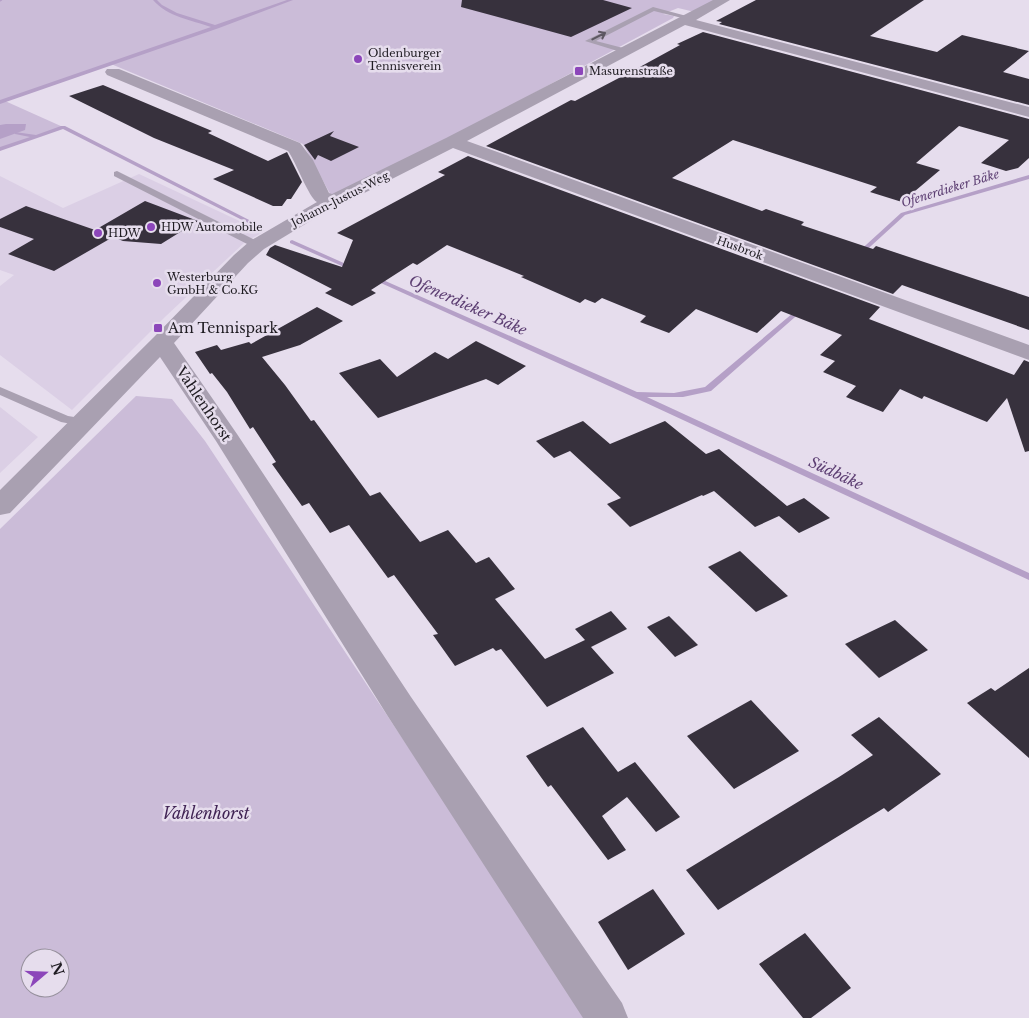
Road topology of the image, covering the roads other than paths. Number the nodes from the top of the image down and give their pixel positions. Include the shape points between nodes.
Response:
1 (723, 0) edge
2 (687, 20) junction
3 (624, 52) junction
4 (113, 72) dead end
5 (1029, 112) edge
6 (452, 142) junction
7 (117, 174) dead end
8 (334, 201) junction
9 (258, 245) junction
10 (162, 342) junction
11 (1029, 353) edge
12 (0, 391) edge
13 (82, 422) junction
14 (0, 506) edge
15 (607, 1018) edge

1 - 2 street, Johann-Justus-Weg
2 - 3 street, Johann-Justus-Weg
3 -> 2 lane via 589,41 653,9
2 - 5 street
3 - 6 street, Johann-Justus-Weg
4 - 8 street via 294,146 321,197
6 - 8 street, Johann-Justus-Weg
6 - 11 street, Husbrok
7 - 9 lane
8 - 9 street, Johann-Justus-Weg
9 - 10 street, Johann-Justus-Weg via 240,259
10 - 13 street, Johann-Justus-Weg
10 - 15 street, Vahlenhorst
12 - 13 lane via 65,419
13 - 14 street, Johann-Justus-Weg

